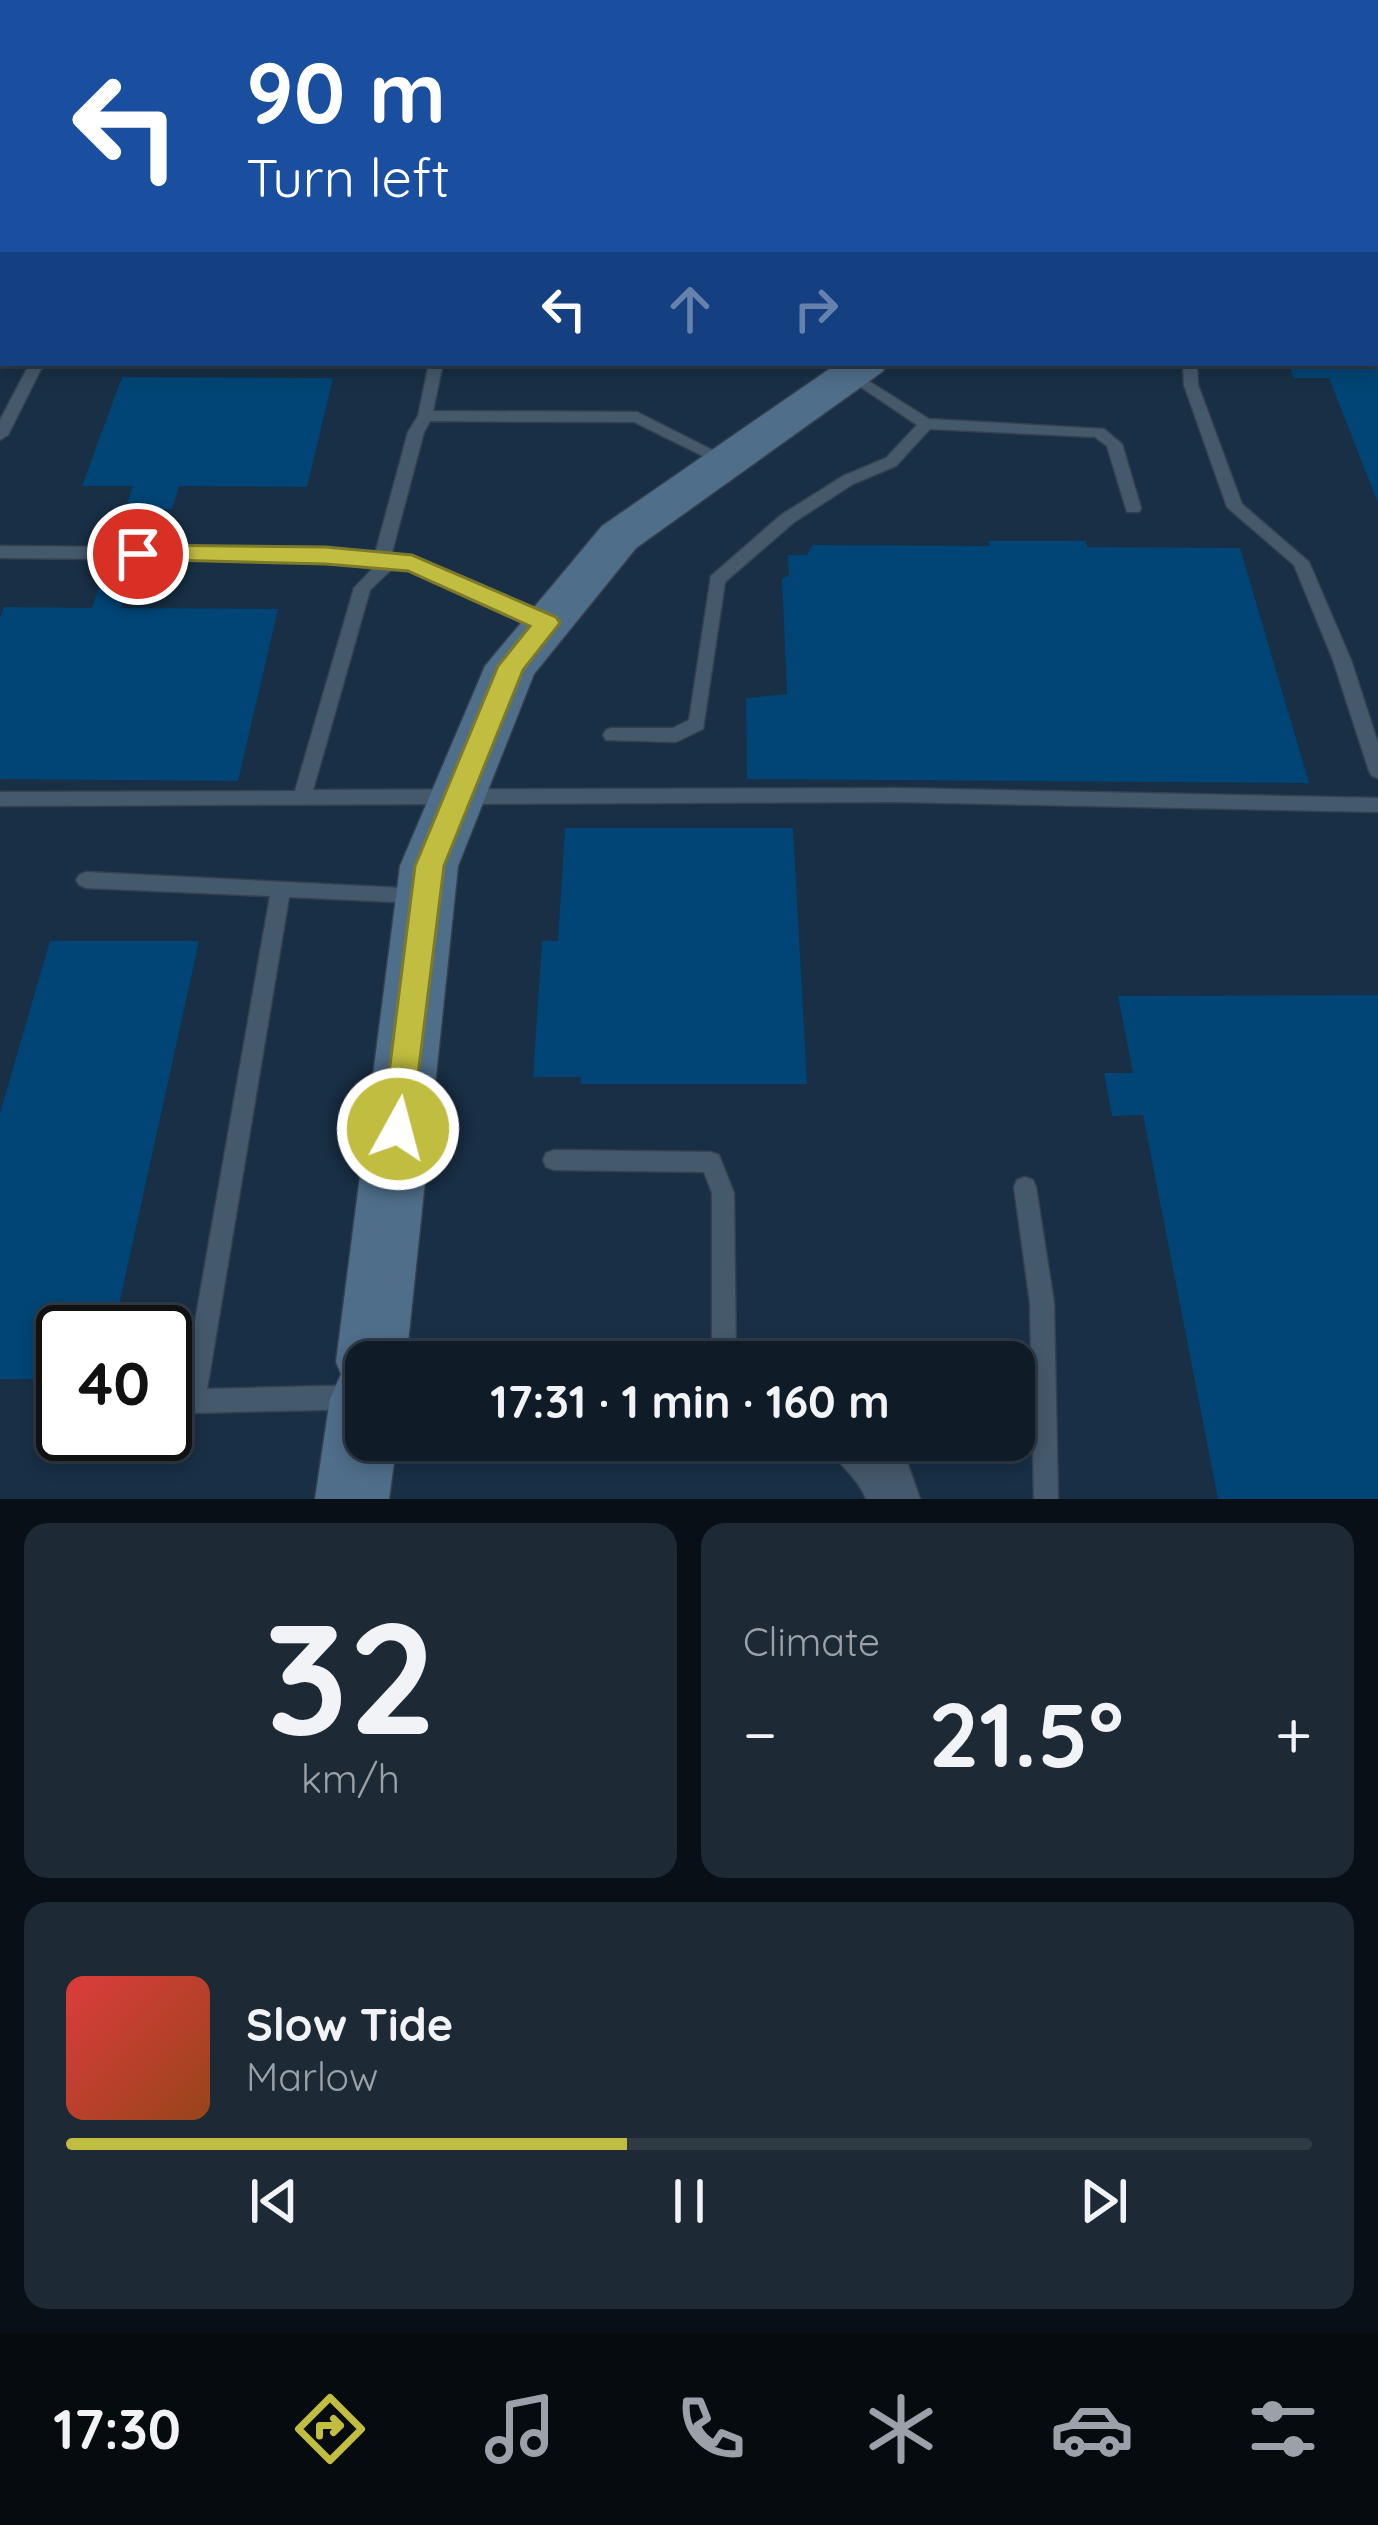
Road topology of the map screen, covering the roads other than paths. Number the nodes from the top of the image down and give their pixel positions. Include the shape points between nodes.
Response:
1 (35, 366) edge
2 (435, 366) edge
3 (1190, 366) edge
4 (850, 367) edge
5 (424, 416) junction
6 (926, 424) junction
7 (0, 435) edge
8 (726, 461) junction
9 (1133, 508) dead end
10 (0, 552) edge
11 (111, 553) dead end
12 (138, 554) dead end
13 (386, 561) junction
14 (547, 623) junction
15 (612, 735) dead end
16 (1378, 771) edge
17 (459, 794) junction
18 (302, 798) junction
19 (0, 799) edge
20 (1378, 805) edge
21 (86, 880) dead end
22 (281, 889) junction
23 (426, 896) junction
24 (554, 1160) dead end
25 (1025, 1187) dead end
26 (373, 1341) edge
27 (724, 1341) edge
28 (345, 1398) edge
29 (357, 1461) edge
30 (872, 1461) edge
31 (352, 1499) edge
32 (893, 1499) edge
33 (1046, 1499) edge

1 - 7 lane
2 - 5 lane
3 - 16 lane via 1235,508 1300,562
4 - 6 lane
4 - 8 street
5 - 8 lane via 637,417
5 - 13 lane
6 - 9 lane via 1099,432 1114,444
6 - 15 lane via 891,462 787,519 717,580 697,724 676,735
8 - 14 street via 619,537
10 - 11 lane
12 - 13 lane
13 - 14 lane via 412,563
13 - 18 lane via 362,588
14 - 17 street via 511,666
17 - 18 lane
17 - 20 lane
17 - 23 street via 429,866
18 - 19 lane
21 - 22 lane
22 - 23 lane
22 - 28 lane via 193,1401
23 - 26 street
24 - 27 lane via 711,1162 724,1193
25 - 33 lane via 1042,1303
29 - 31 street
30 - 32 street

